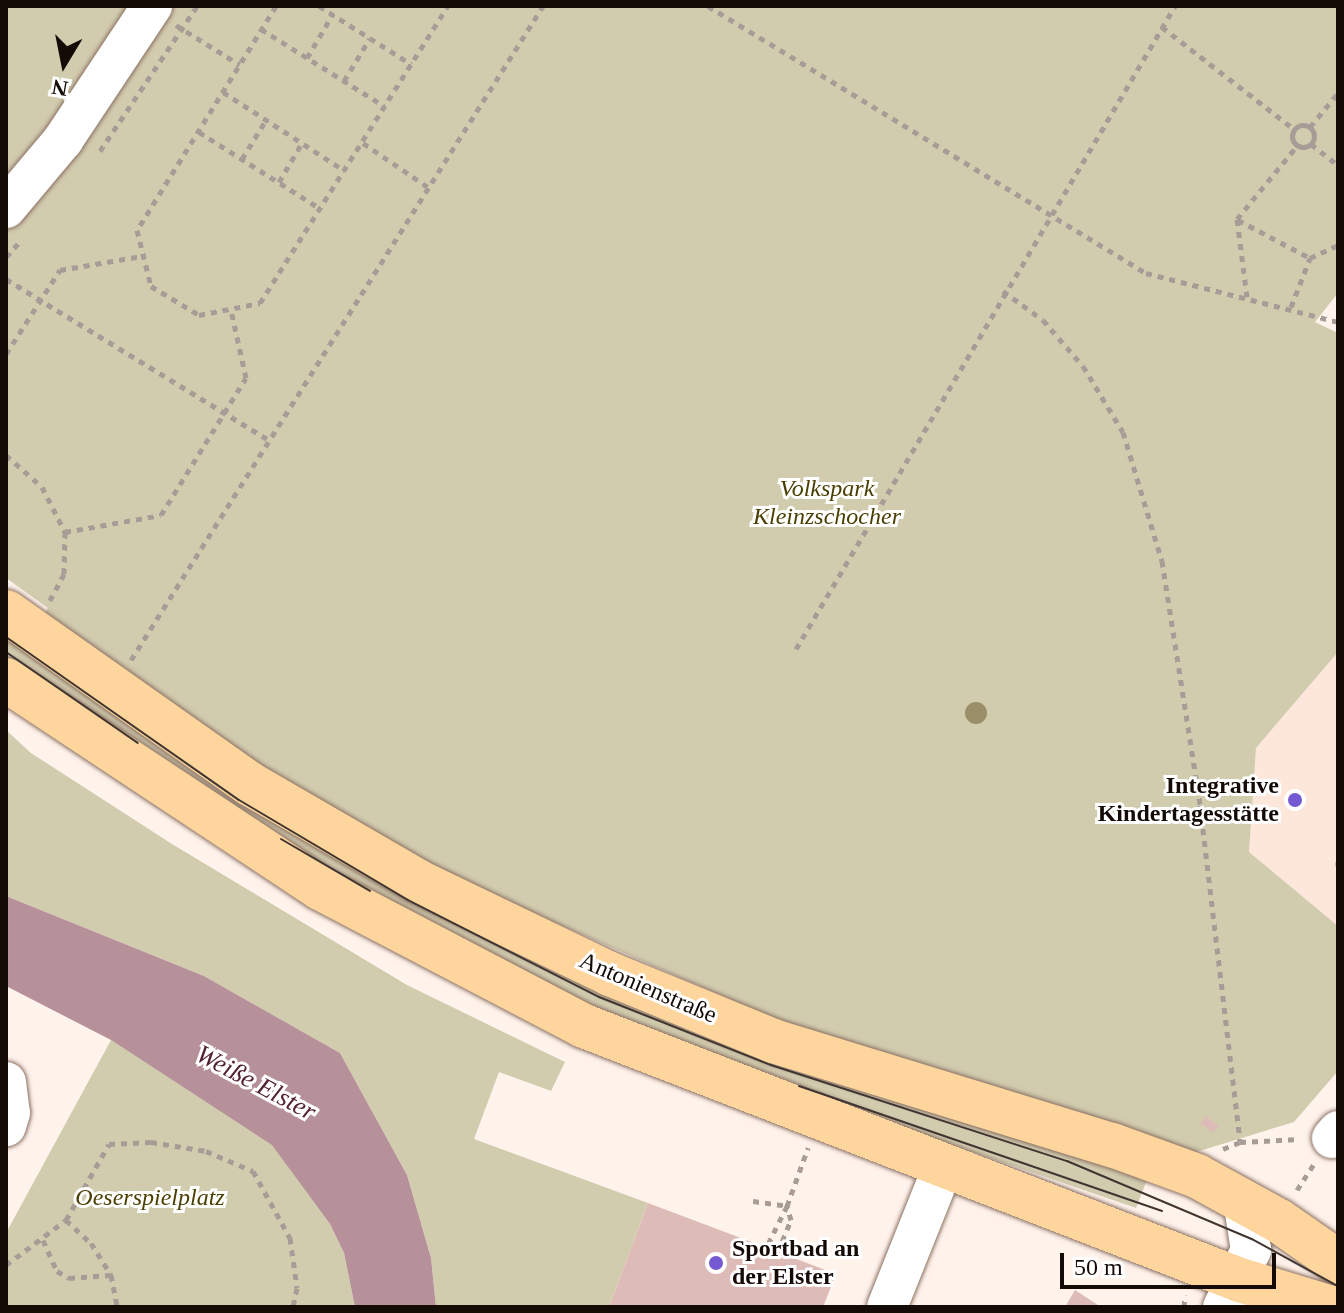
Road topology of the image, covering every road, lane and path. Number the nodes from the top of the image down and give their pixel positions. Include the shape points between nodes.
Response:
1 (152, 6) edge
2 (276, 6) edge
3 (319, 6) edge
4 (448, 6) edge
5 (543, 6) edge
6 (708, 6) edge
7 (1175, 6) edge
8 (333, 14) junction
9 (1162, 27) junction
10 (261, 29) junction
11 (370, 38) junction
12 (201, 40) dead end
13 (307, 58) junction
14 (411, 64) junction
15 (240, 65) junction
16 (344, 81) junction
17 (223, 92) junction
18 (1338, 93) edge
19 (384, 106) junction
20 (266, 120) junction
21 (1310, 127) junction
22 (1294, 129) junction
23 (199, 132) junction
24 (302, 143) junction
25 (362, 143) junction
26 (1311, 144) junction
27 (1297, 146) junction
28 (242, 159) junction
29 (1338, 165) edge
30 (345, 171) junction
31 (279, 182) junction
32 (428, 187) junction
33 (6, 208) edge
34 (321, 209) junction
35 (1048, 216) junction
36 (1237, 219) junction
37 (1338, 245) edge
38 (142, 256) junction
39 (1310, 258) junction
40 (6, 279) edge
41 (1003, 291) junction
42 (1247, 297) junction
43 (41, 299) junction
44 (1291, 307) junction
45 (231, 310) junction
46 (1338, 322) edge
47 (6, 354) edge
48 (225, 413) junction
49 (270, 441) junction
50 (6, 455) edge
51 (65, 532) junction
52 (26, 609) edge
53 (796, 649) dead end
54 (6, 680) edge
55 (113, 688) junction
56 (6, 1082) edge
57 (818, 1120) junction
58 (6, 1126) edge
59 (1335, 1134) edge
60 (943, 1167) junction
61 (1308, 1173) dead end
62 (1292, 1197) dead end
63 (1243, 1200) junction
64 (753, 1201) dead end
65 (787, 1206) junction
66 (66, 1220) junction
67 (43, 1240) junction
68 (1329, 1247) edge
69 (766, 1248) dead end
70 (778, 1252) dead end
71 (6, 1265) edge
72 (111, 1275) junction
73 (1231, 1294) edge
74 (117, 1307) edge
75 (293, 1307) edge
76 (887, 1307) edge
77 (1329, 1307) edge

1 - 33 street via 63,140
2 - 10 path
3 - 8 path
4 - 14 path
5 - 32 path
6 - 35 path
7 - 9 path
8 - 11 path
8 - 13 path
9 - 22 path
9 - 35 path
10 - 13 path
10 - 15 path
11 - 14 path
11 - 16 path
12 - 15 path
13 - 16 path
14 - 19 path
15 - 17 path
16 - 19 path
17 - 20 path
17 - 23 path
18 - 21 path
19 - 25 path
20 - 24 path
20 - 28 path
21 - 22 path
21 - 26 path
22 - 27 path
23 - 28 path
23 - 38 path via 137,230
24 - 30 path
24 - 31 path
25 - 30 path
25 - 32 path
26 - 27 path
26 - 29 path
27 - 36 path
28 - 31 path
30 - 34 path
31 - 34 path
32 - 49 path
34 - 45 path via 260,303
35 - 41 path
35 - 42 path via 1146,273
36 - 39 path
36 - 42 path
37 - 39 path
38 - 43 path via 60,270
38 - 45 path via 151,286 175,301 199,315
39 - 44 path
40 - 43 path
41 - 53 path
41 - 59 path via 1043,320 1083,366 1123,432 1162,561 1200,805 1240,1142
42 - 44 path
43 - 47 path
43 - 48 path
44 - 46 path
45 - 48 path via 246,378
48 - 49 path
48 - 51 path via 161,515
49 - 55 path
50 - 51 path via 42,487
51 - 52 path via 64,574
52 - 55 main road, Antonienstraße
54 - 57 main road via 220,826 392,928 584,1026
55 - 63 main road, Antonienstraße via 250,784 348,843 610,974 773,1041 1112,1145 1197,1176
56 - 58 street
57 - 60 main road
57 - 65 path
60 - 73 main road
60 - 76 street
61 - 62 path
63 - 68 main road, Antonienstraße
63 - 73 street via 1252,1239
64 - 65 path
65 - 69 path
65 - 70 path via 791,1220
66 - 67 path
66 - 72 path via 91,1243
66 - 75 path via 109,1144 151,1142 206,1151 253,1171 290,1238 297,1288
67 - 71 path
67 - 72 path via 57,1271 69,1278
68 - 73 street via 1266,1258
72 - 74 path
73 - 77 main road

